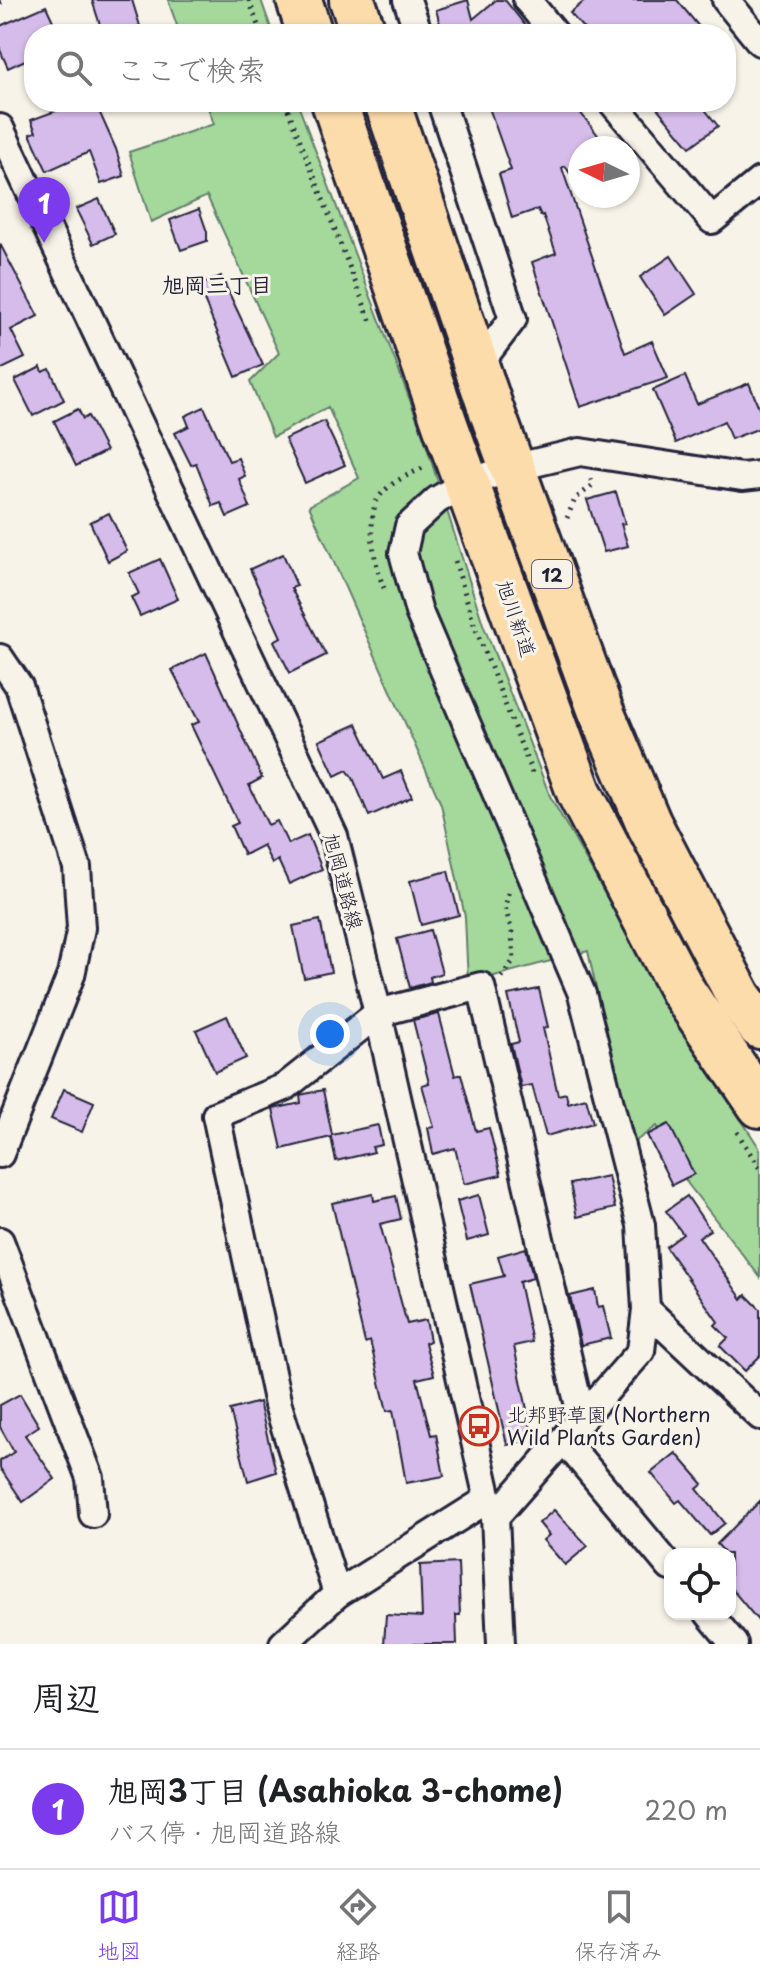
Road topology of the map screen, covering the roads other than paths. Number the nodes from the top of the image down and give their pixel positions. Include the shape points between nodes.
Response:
1 (299, 0) edge
2 (352, 0) edge
3 (407, 0) edge
4 (527, 0) edge
5 (726, 0) edge
6 (307, 24) edge
7 (360, 24) edge
8 (415, 24) edge
9 (547, 24) edge
10 (760, 42) edge
11 (337, 112) edge
12 (390, 112) edge
13 (444, 112) edge
14 (620, 112) edge
15 (0, 128) edge
16 (760, 181) edge
17 (478, 365) junction
18 (513, 468) junction
19 (760, 475) edge
20 (466, 483) junction
21 (0, 658) edge
22 (378, 1013) junction
23 (760, 1026) edge
24 (760, 1105) edge
25 (0, 1154) edge
26 (0, 1241) edge
27 (646, 1309) junction
28 (760, 1416) edge
29 (582, 1419) junction
30 (564, 1440) junction
31 (492, 1508) junction
32 (93, 1514) dead end
33 (664, 1560) edge
34 (337, 1594) junction
35 (714, 1620) edge
36 (283, 1644) edge
37 (501, 1644) edge
38 (734, 1644) edge

1 - 6 highway
2 - 7 highway
3 - 8 street
4 - 9 street
5 - 10 street
11 - 20 highway, 旭川新道 / 12
12 - 17 highway, 12
13 - 17 street via 513,319
14 - 16 street via 712,220
15 - 22 street, 旭岡道路線 via 334,836
17 - 18 highway, 12
18 - 19 street via 580,452 742,477
18 - 20 street
18 - 23 highway, 12 via 600,709 649,824 739,997
20 - 24 highway, 旭川新道 / 12 via 579,792 682,990
20 - 27 street via 409,526 403,553 419,612 582,994 641,1225
21 - 25 street via 19,686 77,867 81,928 71,975
22 - 29 street via 481,986
22 - 31 street, 旭岡道路線
22 - 34 street via 285,1087 216,1115 278,1405
26 - 32 street via 90,1478
27 - 28 street
27 - 29 street via 641,1351
29 - 30 street
30 - 31 street
30 - 33 street
31 - 34 street
31 - 37 street, 旭岡道路線
34 - 36 street
35 - 38 street

